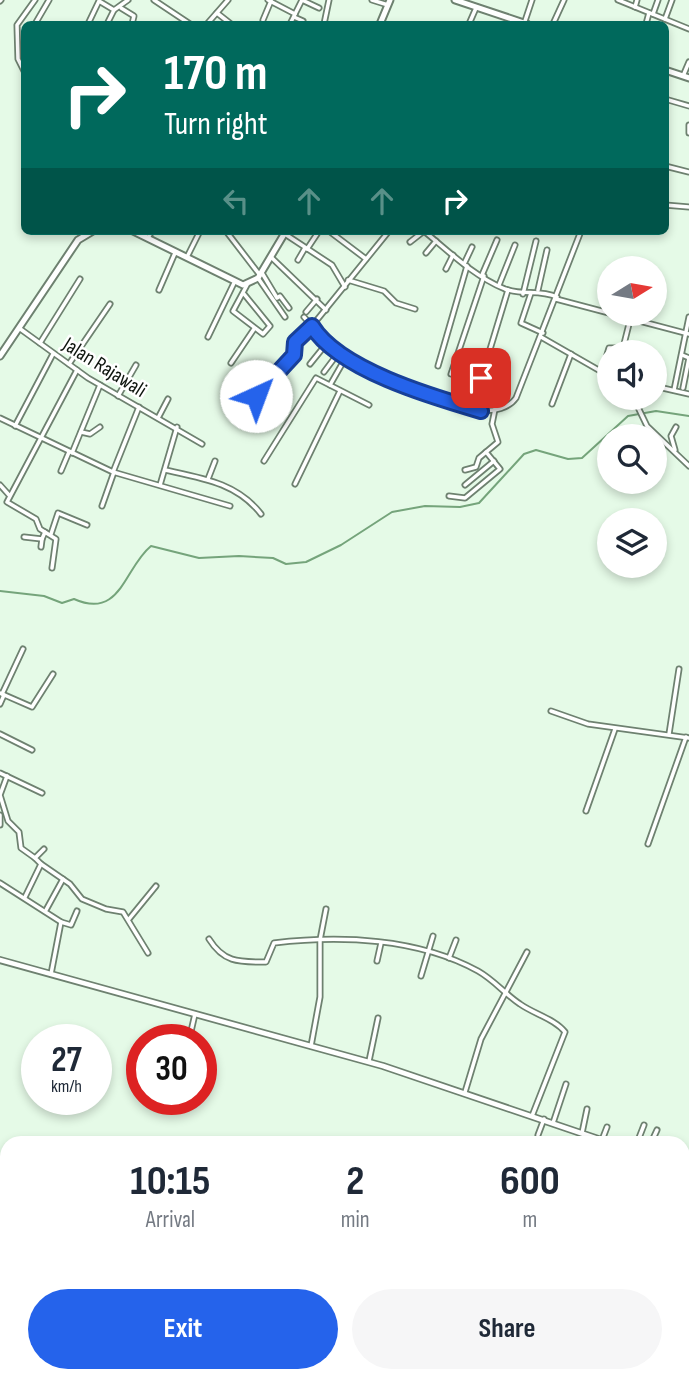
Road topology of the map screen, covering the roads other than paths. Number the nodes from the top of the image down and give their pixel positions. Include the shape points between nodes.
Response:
1 (35, 0) edge
2 (49, 0) edge
3 (128, 0) edge
4 (154, 0) edge
5 (229, 0) edge
6 (302, 0) edge
7 (329, 0) edge
8 (372, 0) edge
9 (455, 0) edge
10 (532, 0) edge
11 (564, 0) edge
12 (618, 0) edge
13 (638, 0) edge
14 (658, 0) edge
15 (672, 0) edge
16 (269, 1) edge
17 (389, 3) edge
18 (635, 7) junction
19 (121, 8) junction
20 (319, 8) dead end
21 (476, 8) junction
22 (114, 10) junction
23 (217, 13) junction
24 (651, 14) junction
25 (295, 15) junction
26 (665, 19) junction
27 (263, 20) dead end
28 (37, 21) edge
29 (89, 21) edge
30 (108, 21) edge
31 (133, 21) edge
32 (186, 21) edge
33 (210, 21) edge
34 (227, 21) edge
35 (292, 21) edge
36 (303, 21) dead end
37 (325, 21) edge
38 (381, 21) edge
39 (470, 21) edge
40 (510, 21) edge
41 (526, 21) edge
42 (554, 21) edge
43 (648, 21) edge
44 (689, 29) edge
45 (689, 62) edge
46 (21, 65) edge
47 (669, 71) edge
48 (686, 77) edge
49 (669, 100) edge
50 (689, 106) edge
51 (689, 125) edge
52 (689, 133) edge
53 (669, 167) edge
54 (689, 172) edge
55 (669, 205) edge
56 (689, 207) edge
57 (86, 235) edge
58 (142, 235) edge
59 (150, 235) edge
60 (198, 235) edge
61 (229, 235) edge
62 (284, 235) edge
63 (290, 235) edge
64 (316, 235) edge
65 (333, 235) edge
66 (386, 235) edge
67 (419, 235) edge
68 (429, 235) edge
69 (580, 235) edge
70 (148, 238) junction
71 (498, 240) dead end
72 (436, 241) junction
73 (536, 241) dead end
74 (410, 242) dead end
75 (515, 245) dead end
76 (472, 247) dead end
77 (306, 248) junction
78 (547, 250) dead end
79 (175, 253) junction
80 (426, 253) dead end
81 (453, 255) junction
82 (272, 258) junction
83 (186, 259) junction
84 (298, 260) dead end
85 (367, 260) junction
86 (466, 265) junction
87 (446, 269) dead end
88 (260, 276) junction
89 (483, 276) junction
90 (80, 279) dead end
91 (348, 280) junction
92 (234, 283) junction
93 (247, 285) junction
94 (499, 286) junction
95 (345, 287) junction
96 (159, 290) dead end
97 (508, 290) junction
98 (538, 290) junction
99 (531, 293) junction
100 (244, 294) junction
101 (523, 294) junction
102 (556, 298) junction
103 (317, 299) junction
104 (110, 304) dead end
105 (289, 308) dead end
106 (415, 309) dead end
107 (326, 310) junction
108 (597, 310) edge
109 (306, 312) dead end
110 (285, 317) dead end
111 (304, 317) dead end
112 (689, 317) edge
113 (312, 326) junction
114 (655, 326) edge
115 (19, 328) junction
116 (254, 329) junction
117 (688, 334) edge
118 (542, 335) junction
119 (208, 337) dead end
120 (40, 343) junction
121 (327, 343) junction
122 (340, 352) junction
123 (53, 354) junction
124 (571, 354) junction
125 (682, 355) junction
126 (0, 356) edge
127 (346, 357) junction
128 (230, 363) dead end
129 (69, 364) junction
130 (310, 364) dead end
131 (136, 365) dead end
132 (438, 366) dead end
133 (597, 369) edge
134 (77, 370) junction
135 (324, 372) dead end
136 (451, 374) dead end
137 (100, 385) junction
138 (330, 385) junction
139 (683, 388) dead end
140 (667, 389) edge
141 (674, 390) junction
142 (340, 391) junction
143 (689, 394) edge
144 (118, 396) junction
145 (168, 399) dead end
146 (552, 404) dead end
147 (369, 405) dead end
148 (139, 407) junction
149 (495, 409) junction
150 (242, 410) dead end
151 (638, 410) edge
152 (481, 411) junction
153 (0, 418) edge
154 (158, 418) junction
155 (15, 426) junction
156 (100, 426) dead end
157 (177, 427) junction
158 (676, 427) dead end
159 (80, 432) junction
160 (40, 438) junction
161 (202, 444) dead end
162 (675, 450) junction
163 (71, 452) junction
164 (486, 452) junction
165 (215, 461) dead end
166 (264, 461) dead end
167 (494, 461) junction
168 (689, 466) edge
169 (165, 470) junction
170 (61, 471) dead end
171 (465, 471) dead end
172 (114, 472) junction
173 (208, 479) junction
174 (295, 484) dead end
175 (0, 485) edge
176 (160, 485) junction
177 (465, 485) dead end
178 (9, 495) junction
179 (449, 496) dead end
180 (102, 506) dead end
181 (230, 506) dead end
182 (261, 514) dead end
183 (88, 525) dead end
184 (45, 532) junction
185 (51, 534) junction
186 (24, 537) dead end
187 (42, 539) junction
188 (41, 547) dead end
189 (52, 568) dead end
190 (23, 649) dead end
191 (680, 669) dead end
192 (53, 674) dead end
193 (2, 694) edge
194 (0, 704) edge
195 (551, 711) dead end
196 (615, 729) junction
197 (0, 734) edge
198 (669, 734) junction
199 (687, 738) edge
200 (32, 750) dead end
201 (0, 773) edge
202 (7, 776) junction
203 (42, 793) dead end
204 (586, 810) dead end
205 (0, 815) edge
206 (0, 825) edge
207 (648, 844) dead end
208 (44, 849) dead end
209 (35, 858) junction
210 (41, 864) junction
211 (64, 879) junction
212 (0, 883) edge
213 (156, 886) dead end
214 (25, 897) junction
215 (326, 909) dead end
216 (46, 911) junction
217 (77, 911) dead end
218 (129, 919) junction
219 (61, 922) junction
220 (433, 936) dead end
221 (209, 939) dead end
222 (320, 940) junction
223 (456, 940) dead end
224 (381, 943) junction
225 (527, 952) dead end
226 (148, 953) dead end
227 (428, 953) junction
228 (449, 959) junction
229 (0, 960) edge
230 (377, 961) dead end
231 (51, 974) junction
232 (421, 976) dead end
233 (507, 993) junction
234 (195, 1014) junction
235 (378, 1018) dead end
236 (193, 1024) edge
237 (310, 1046) junction
238 (369, 1061) junction
239 (566, 1084) dead end
240 (465, 1092) junction
241 (587, 1109) dead end
242 (533, 1116) junction
243 (544, 1119) junction
244 (553, 1123) junction
245 (644, 1125) dead end
246 (607, 1128) dead end
247 (657, 1130) dead end
248 (582, 1133) junction
249 (538, 1135) dead end
250 (591, 1136) edge
251 (604, 1136) edge
252 (640, 1136) edge
253 (654, 1136) edge

1 - 46 street via 17,24
2 - 28 street
3 - 19 street
4 - 32 street
5 - 23 street
6 - 20 street
6 - 25 street
7 - 37 street
8 - 17 street
9 - 21 main road
10 - 41 street
11 - 42 street
12 - 18 street
13 - 18 street
14 - 24 street
15 - 26 street
16 - 25 street
16 - 27 street
17 - 38 main road
18 - 24 street
19 - 22 street
19 - 31 street via 134,16
21 - 39 street
21 - 40 main road
22 - 29 street via 99,1
22 - 30 street
23 - 33 street
23 - 34 street
24 - 26 street
24 - 43 street
25 - 35 street
25 - 36 street
26 - 44 street
45 - 48 street
47 - 48 main road
49 - 50 street
51 - 52 street
53 - 54 street
55 - 56 street
57 - 115 main road via 78,240
58 - 70 main road
59 - 70 street
60 - 83 street
61 - 88 street
62 - 82 main road
63 - 77 street
64 - 77 street
65 - 85 street
66 - 85 street
67 - 74 street
68 - 72 street
69 - 102 street
70 - 79 main road
71 - 89 street
72 - 80 street
72 - 81 street
73 - 101 street
75 - 94 street
76 - 86 street
77 - 84 street
77 - 95 street via 331,265
78 - 98 street
79 - 83 main road
79 - 96 street
81 - 86 street
81 - 87 street
82 - 88 main road
82 - 103 street
83 - 92 main road
85 - 91 street
86 - 89 street
86 - 132 street
88 - 93 main road
88 - 105 street
88 - 110 street
89 - 94 street
89 - 136 street
90 - 120 street
91 - 95 street
91 - 106 street via 384,291 398,304
92 - 93 main road
92 - 119 street
93 - 100 street
94 - 97 street
95 - 107 street
97 - 101 street
97 - 152 street via 475,400
98 - 99 street
98 - 102 street
99 - 101 street
99 - 118 street via 521,323
100 - 116 street via 233,310
100 - 116 street via 270,327 262,334
102 - 108 street
102 - 118 street
103 - 107 street
103 - 109 street
104 - 129 street
107 - 113 street
111 - 113 street
112 - 117 street
113 - 121 street
113 - 150 street via 295,342 294,355
114 - 117 street
115 - 120 street, Jalan Rajawali
115 - 126 main road
116 - 128 street
117 - 125 street
118 - 124 street
118 - 149 street via 516,398 507,407
120 - 123 street, Jalan Rajawali
121 - 122 street
121 - 130 street
122 - 127 street
122 - 135 street
123 - 129 street, Jalan Rajawali
123 - 155 street
124 - 133 street
124 - 146 street
125 - 139 street via 689,358
125 - 141 street
127 - 138 street
127 - 152 street via 395,381
129 - 134 street, Jalan Rajawali
131 - 144 street
134 - 137 street, Jalan Rajawali
134 - 160 street
137 - 144 street, Jalan Rajawali
137 - 159 street
138 - 142 street
138 - 166 street via 314,379
140 - 141 street
141 - 143 street
142 - 147 street
142 - 174 street
144 - 148 street, Jalan Rajawali
145 - 154 street
148 - 154 street, Jalan Rajawali
148 - 172 street
149 - 152 street
149 - 164 street via 492,424 498,442
151 - 162 street via 647,426
153 - 155 street
154 - 157 street, Jalan Rajawali
155 - 160 street
156 - 159 street via 90,434
157 - 161 street, Jalan Rajawali
157 - 169 street
158 - 162 street via 671,436
159 - 163 street
160 - 163 street
160 - 178 street
162 - 168 street
163 - 170 street
163 - 172 street
164 - 167 street
164 - 171 street via 476,467
165 - 173 street
167 - 177 street
167 - 179 street via 500,469 469,495 461,499
169 - 173 street
169 - 176 street
172 - 176 street
172 - 180 street
173 - 182 street via 249,498
175 - 178 street
176 - 181 street
178 - 184 street via 7,502 36,519
183 - 185 street via 58,513
184 - 185 street
184 - 187 street
185 - 189 street via 57,544
186 - 187 street
187 - 188 street
190 - 193 street
191 - 198 street
192 - 193 street via 32,706
193 - 194 street
195 - 196 street
196 - 198 street
196 - 204 street
197 - 200 street
198 - 199 street
199 - 207 street
201 - 202 street
202 - 203 street
202 - 209 street via 1,795 8,821 19,832 21,848
205 - 206 street
208 - 209 street
209 - 210 street
210 - 211 street
210 - 214 street
211 - 216 street
211 - 218 street via 82,899 106,909 120,909
212 - 214 street
213 - 218 street
214 - 216 street
215 - 222 street
216 - 219 street
217 - 219 street via 71,925
218 - 226 street
219 - 231 street
220 - 227 street
221 - 222 street via 222,957 264,962 270,959 274,943
222 - 224 street
222 - 237 street via 320,997
223 - 228 street
224 - 227 street
224 - 230 street
225 - 233 street
227 - 228 street
227 - 232 street
228 - 233 street via 477,971
229 - 231 street
231 - 234 street
233 - 240 street via 481,1039
233 - 242 street via 562,1028 565,1038
234 - 236 street
234 - 237 street
235 - 238 street
237 - 238 street
238 - 240 street
239 - 244 street
240 - 242 street
241 - 248 street
242 - 243 street
243 - 244 street
243 - 249 street
244 - 248 street
245 - 252 street
246 - 251 street
247 - 253 street
248 - 250 street

